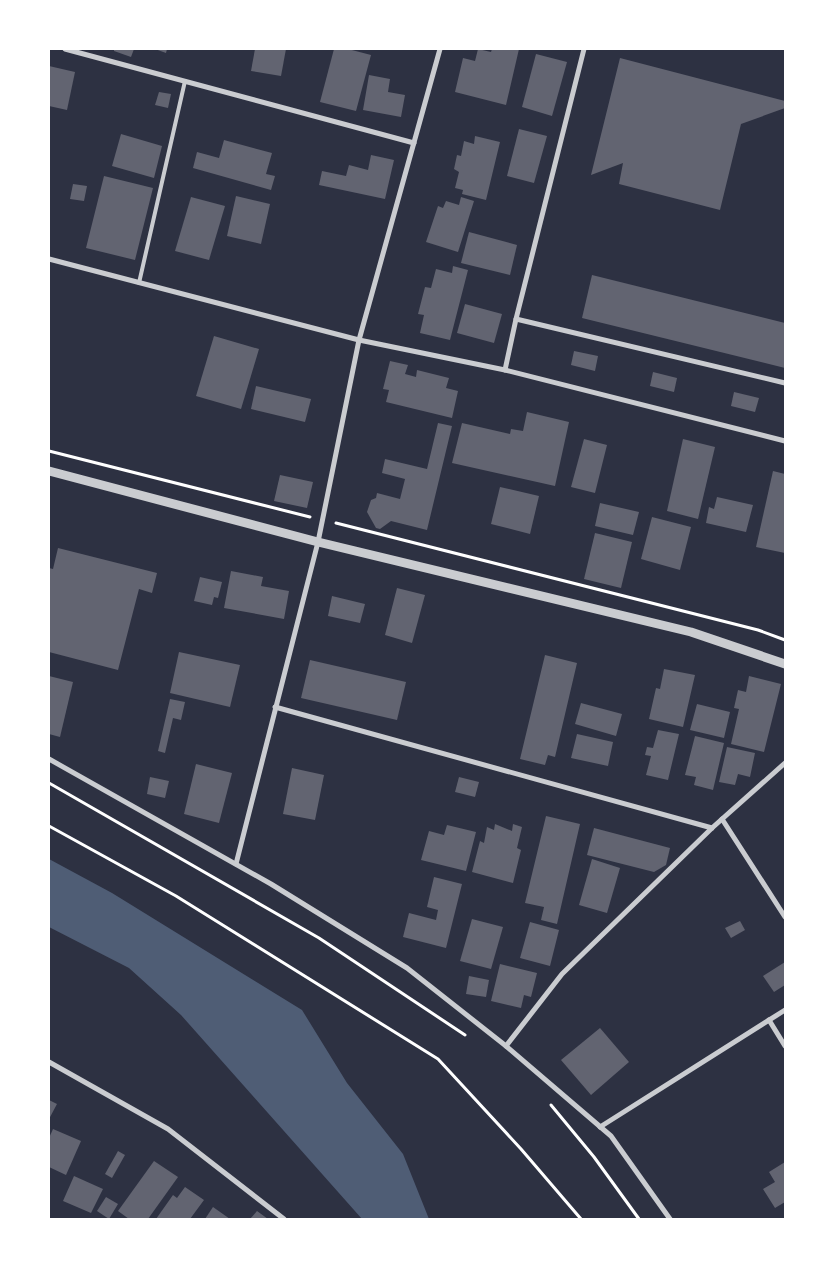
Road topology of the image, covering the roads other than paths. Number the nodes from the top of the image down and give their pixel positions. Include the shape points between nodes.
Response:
1 (65, 49) edge
2 (440, 49) edge
3 (584, 49) edge
4 (185, 81) junction
5 (414, 143) junction
6 (49, 259) edge
7 (139, 282) junction
8 (516, 318) junction
9 (359, 340) junction
10 (505, 370) junction
11 (785, 383) edge
12 (785, 441) edge
13 (49, 470) edge
14 (318, 542) junction
15 (785, 664) edge
16 (275, 707) junction
17 (49, 759) edge
18 (785, 763) edge
19 (722, 818) junction
20 (712, 828) junction
21 (236, 864) junction
22 (785, 917) edge
23 (785, 1010) edge
24 (770, 1020) junction
25 (506, 1046) junction
26 (785, 1046) edge
27 (49, 1062) edge
28 (600, 1127) junction
29 (284, 1219) edge
30 (670, 1219) edge

1 - 4 street
2 - 5 street
3 - 8 street
4 - 5 street
4 - 7 lane
5 - 9 street
6 - 7 street
7 - 9 street
8 - 10 street
8 - 11 street
9 - 10 street
9 - 14 street
10 - 12 street
13 - 14 street
14 - 15 street via 691,632
14 - 16 street
16 - 20 street
16 - 21 street
17 - 21 street
18 - 19 street
19 - 20 street
19 - 22 street
20 - 25 street via 562,974
21 - 25 street via 407,968
23 - 24 street
24 - 26 street
24 - 28 street
25 - 28 street
27 - 29 street via 168,1129
28 - 30 street via 611,1136

